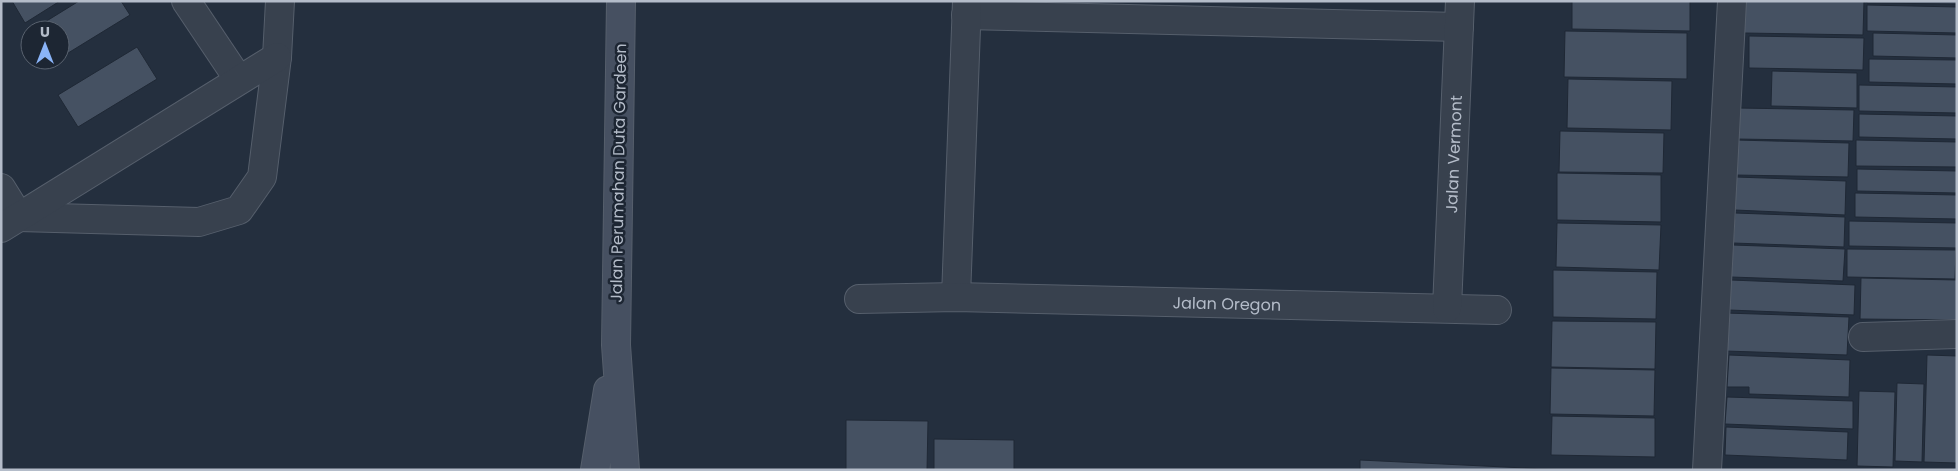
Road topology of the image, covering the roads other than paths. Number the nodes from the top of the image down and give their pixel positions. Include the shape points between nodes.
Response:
1 (186, 1) edge
2 (280, 1) edge
3 (621, 1) edge
4 (1732, 1) edge
5 (967, 8) edge
6 (1460, 14) edge
7 (277, 57) junction
8 (240, 80) junction
9 (1, 188) edge
10 (10, 222) edge
11 (956, 297) junction
12 (859, 299) dead end
13 (1446, 308) junction
14 (1496, 310) dead end
15 (1957, 334) edge
16 (1863, 336) dead end
17 (616, 344) junction
18 (595, 470) edge
19 (625, 470) edge
20 (1707, 470) edge

1 - 8 street
2 - 7 street
3 - 17 street, Jalan Perumahan Duta Gardeen
4 - 20 street
5 - 6 street
5 - 11 street
6 - 13 street, Jalan Vermont
7 - 8 street
7 - 10 street via 262,177 240,210 200,222
8 - 10 street
9 - 10 street
11 - 12 street, Jalan Oregon
11 - 13 street, Jalan Oregon
13 - 14 street, Jalan Oregon
15 - 16 street
17 - 18 street, Jalan Perumahan Duta Gardeen
17 - 19 street, Jalan Perumahan Duta Gardeen

